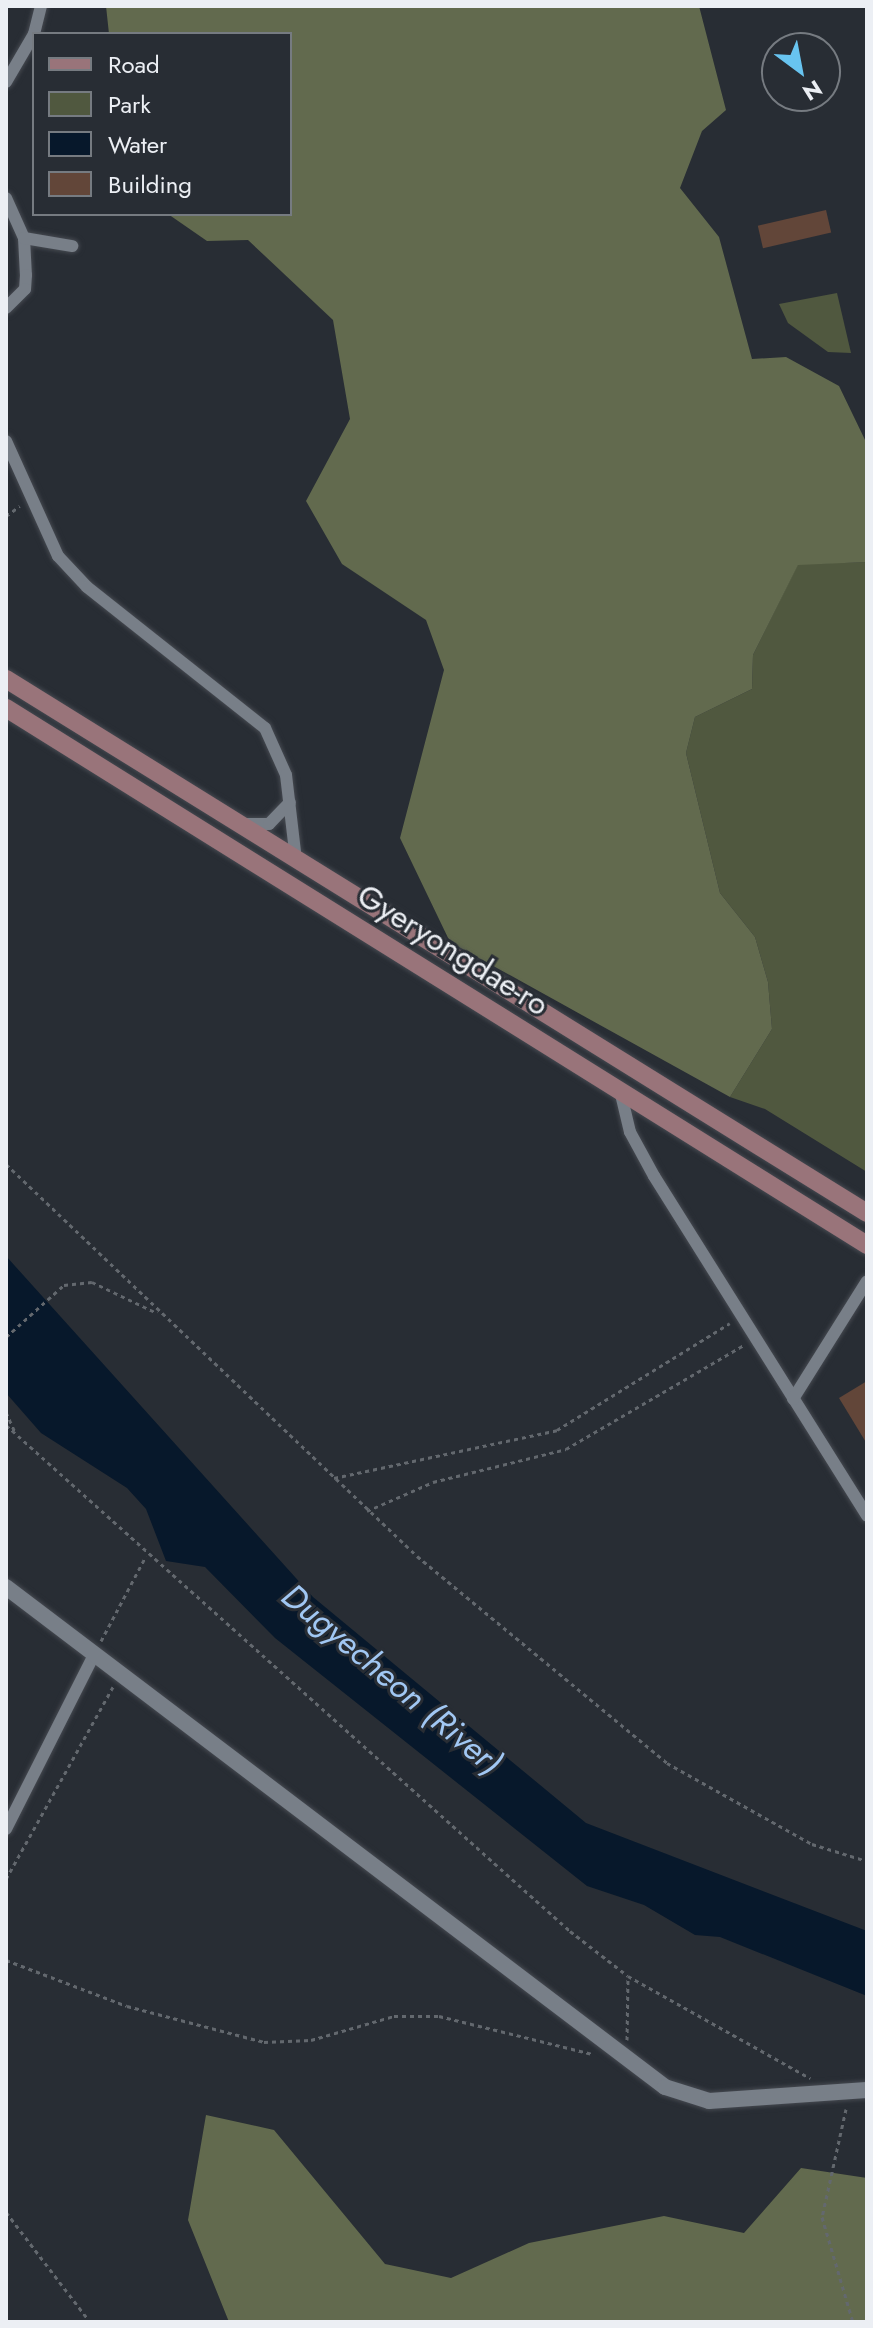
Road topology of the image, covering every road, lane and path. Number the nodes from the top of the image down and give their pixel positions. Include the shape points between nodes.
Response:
1 (41, 6) edge
2 (34, 32) edge
3 (32, 37) edge
4 (6, 82) edge
5 (6, 198) edge
6 (24, 238) junction
7 (72, 246) dead end
8 (6, 308) edge
9 (6, 441) edge
10 (6, 679) edge
11 (6, 708) edge
12 (290, 802) junction
13 (242, 824) junction
14 (296, 860) junction
15 (620, 1090) junction
16 (6, 1164) edge
17 (867, 1213) edge
18 (867, 1245) edge
19 (867, 1281) edge
20 (160, 1314) junction
21 (741, 1317) junction
22 (6, 1337) edge
23 (756, 1338) junction
24 (793, 1399) junction
25 (6, 1412) edge
26 (6, 1425) edge
27 (17, 1435) junction
28 (334, 1478) junction
29 (367, 1511) junction
30 (867, 1516) edge
31 (146, 1556) junction
32 (6, 1587) edge
33 (94, 1655) junction
34 (120, 1675) junction
35 (6, 1829) edge
36 (867, 1861) edge
37 (6, 1879) edge
38 (6, 1960) edge
39 (628, 1976) junction
40 (618, 2056) junction
41 (827, 2088) junction
42 (859, 2090) edge
43 (6, 2212) edge
44 (90, 2322) edge
45 (853, 2322) edge

1 - 2 street
3 - 4 street
5 - 6 street
6 - 7 street
6 - 8 street via 25,289
9 - 12 street via 58,556 87,587 265,728
10 - 13 main road, Gyeryongdae-ro
11 - 15 main road, Gyeryongdae-ro
12 - 13 street via 269,824
12 - 14 street
13 - 14 main road, Gyeryongdae-ro
14 - 17 main road, Gyeryongdae-ro
15 - 18 main road, Gyeryongdae-ro
15 - 21 street via 630,1132
16 - 20 path
19 - 24 street
20 - 22 path via 92,1282 64,1285
20 - 28 path
21 - 23 street
21 - 28 path via 557,1430
23 - 24 street
23 - 29 path via 566,1449 433,1482
24 - 30 street
25 - 27 path
26 - 27 path
27 - 31 path
28 - 29 path
29 - 36 path via 667,1763 812,1844
31 - 33 path
31 - 39 path
32 - 33 street
33 - 34 street
33 - 35 street
34 - 37 path
34 - 40 street
38 - 40 path via 127,2006 264,2042 311,2040 394,2016 439,2016 589,2055
39 - 40 path
39 - 41 path
40 - 41 street via 665,2087 709,2101
41 - 42 street
42 - 45 path via 822,2217
43 - 44 path

